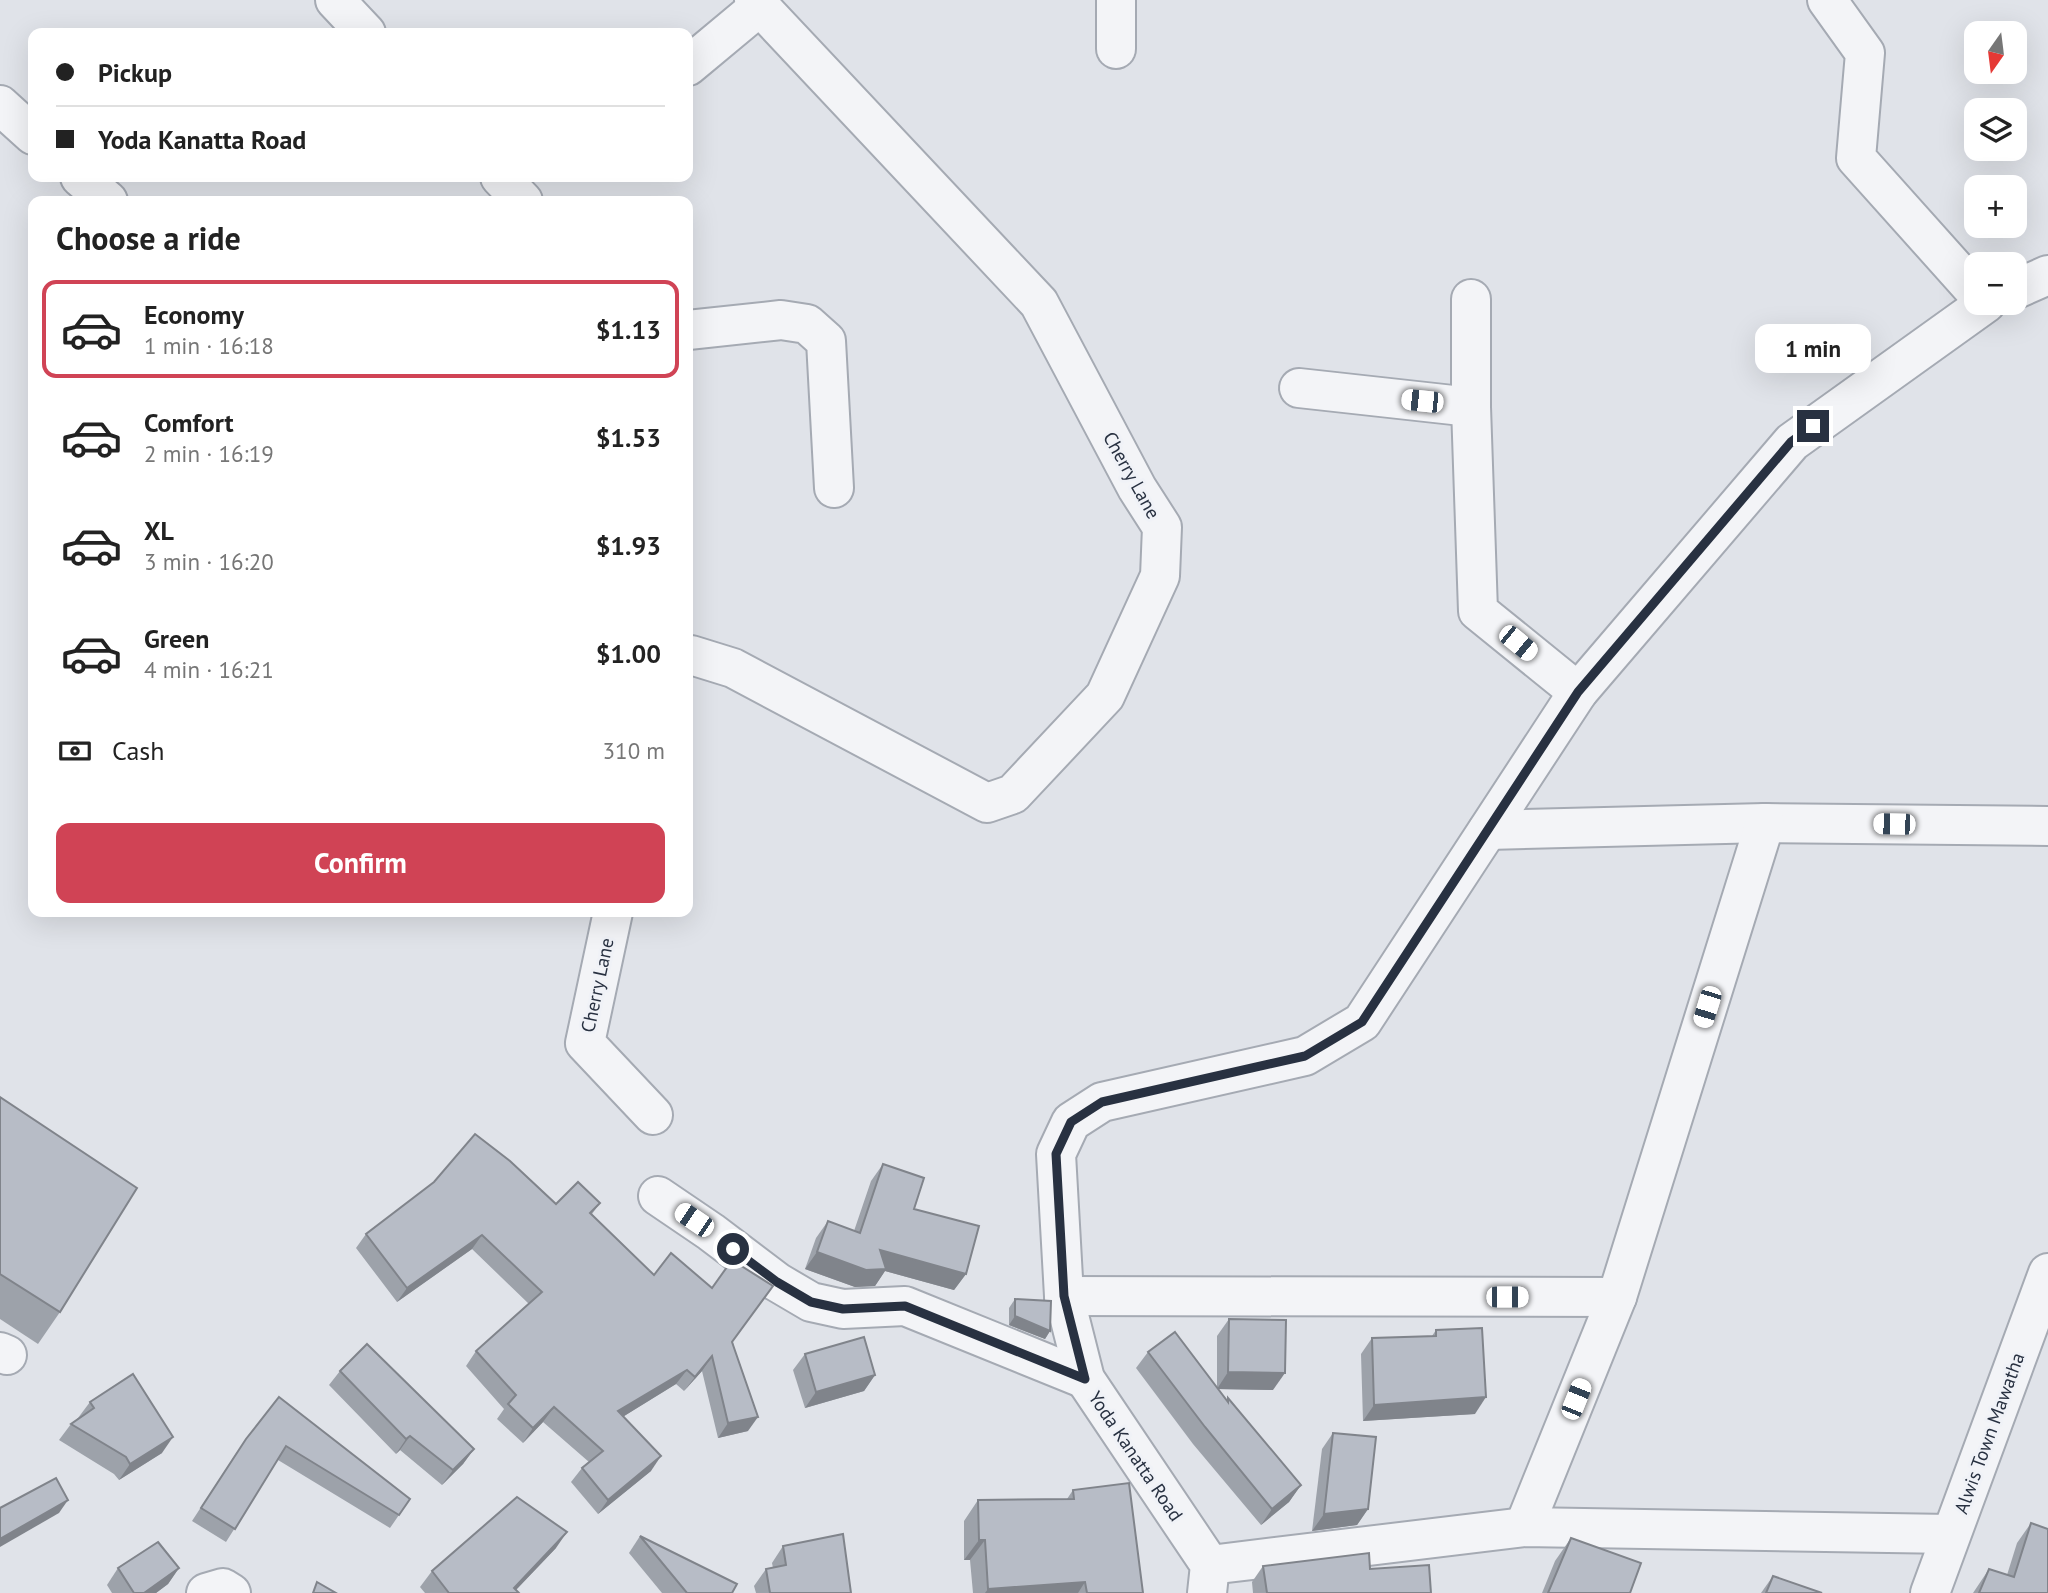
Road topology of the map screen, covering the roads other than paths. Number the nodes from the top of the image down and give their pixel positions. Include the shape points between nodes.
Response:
1 (335, 0) edge
2 (1116, 0) edge
3 (1828, 0) edge
4 (757, 3) edge
5 (361, 28) edge
6 (1116, 49) dead end
7 (693, 61) edge
8 (0, 105) edge
9 (28, 130) edge
10 (86, 182) edge
11 (505, 182) edge
12 (102, 196) edge
13 (518, 196) edge
14 (2048, 275) edge
15 (1964, 279) edge
16 (2027, 284) edge
17 (1471, 299) dead end
18 (1968, 315) edge
19 (693, 329) edge
20 (1300, 388) dead end
21 (1471, 407) junction
22 (834, 488) dead end
23 (693, 656) edge
24 (1578, 692) junction
25 (1765, 823) junction
26 (2048, 826) edge
27 (1488, 830) junction
28 (612, 917) edge
29 (653, 1115) dead end
30 (658, 1196) dead end
31 (2044, 1295) edge
32 (1064, 1296) junction
33 (1617, 1297) junction
34 (1085, 1379) junction
35 (1524, 1527) junction
36 (1951, 1534) junction
37 (1209, 1579) edge
38 (206, 1593) edge
39 (231, 1593) edge
40 (1930, 1593) edge

1 - 5 street
2 - 6 street
3 - 15 street via 1865,53 1856,158
4 - 7 street
4 - 23 street, Cherry Lane via 1039,303 1162,527 1160,576 1105,696 1013,794 987,803 733,668
8 - 9 street
10 - 12 street
11 - 13 street
14 - 16 street
17 - 21 street
18 - 24 street, Yoda Kanatta Road via 1791,442
19 - 22 street via 781,320 807,324 826,341
20 - 21 street
21 - 24 street via 1478,611
24 - 27 street, Yoda Kanatta Road
25 - 26 street
25 - 27 street
25 - 33 street
27 - 32 street, Yoda Kanatta Road via 1362,1022 1305,1056 1102,1102 1071,1122 1056,1154
28 - 29 street, Cherry Lane via 585,1043
30 - 34 street via 811,1302 843,1309 905,1306
31 - 36 street, Alwis Town Mawatha
32 - 33 street
32 - 34 street, Yoda Kanatta Road
33 - 35 street
34 - 37 street, Yoda Kanatta Road
35 - 36 street
35 - 37 street
36 - 40 street, Alwis Town Mawatha
38 - 39 street via 223,1588

